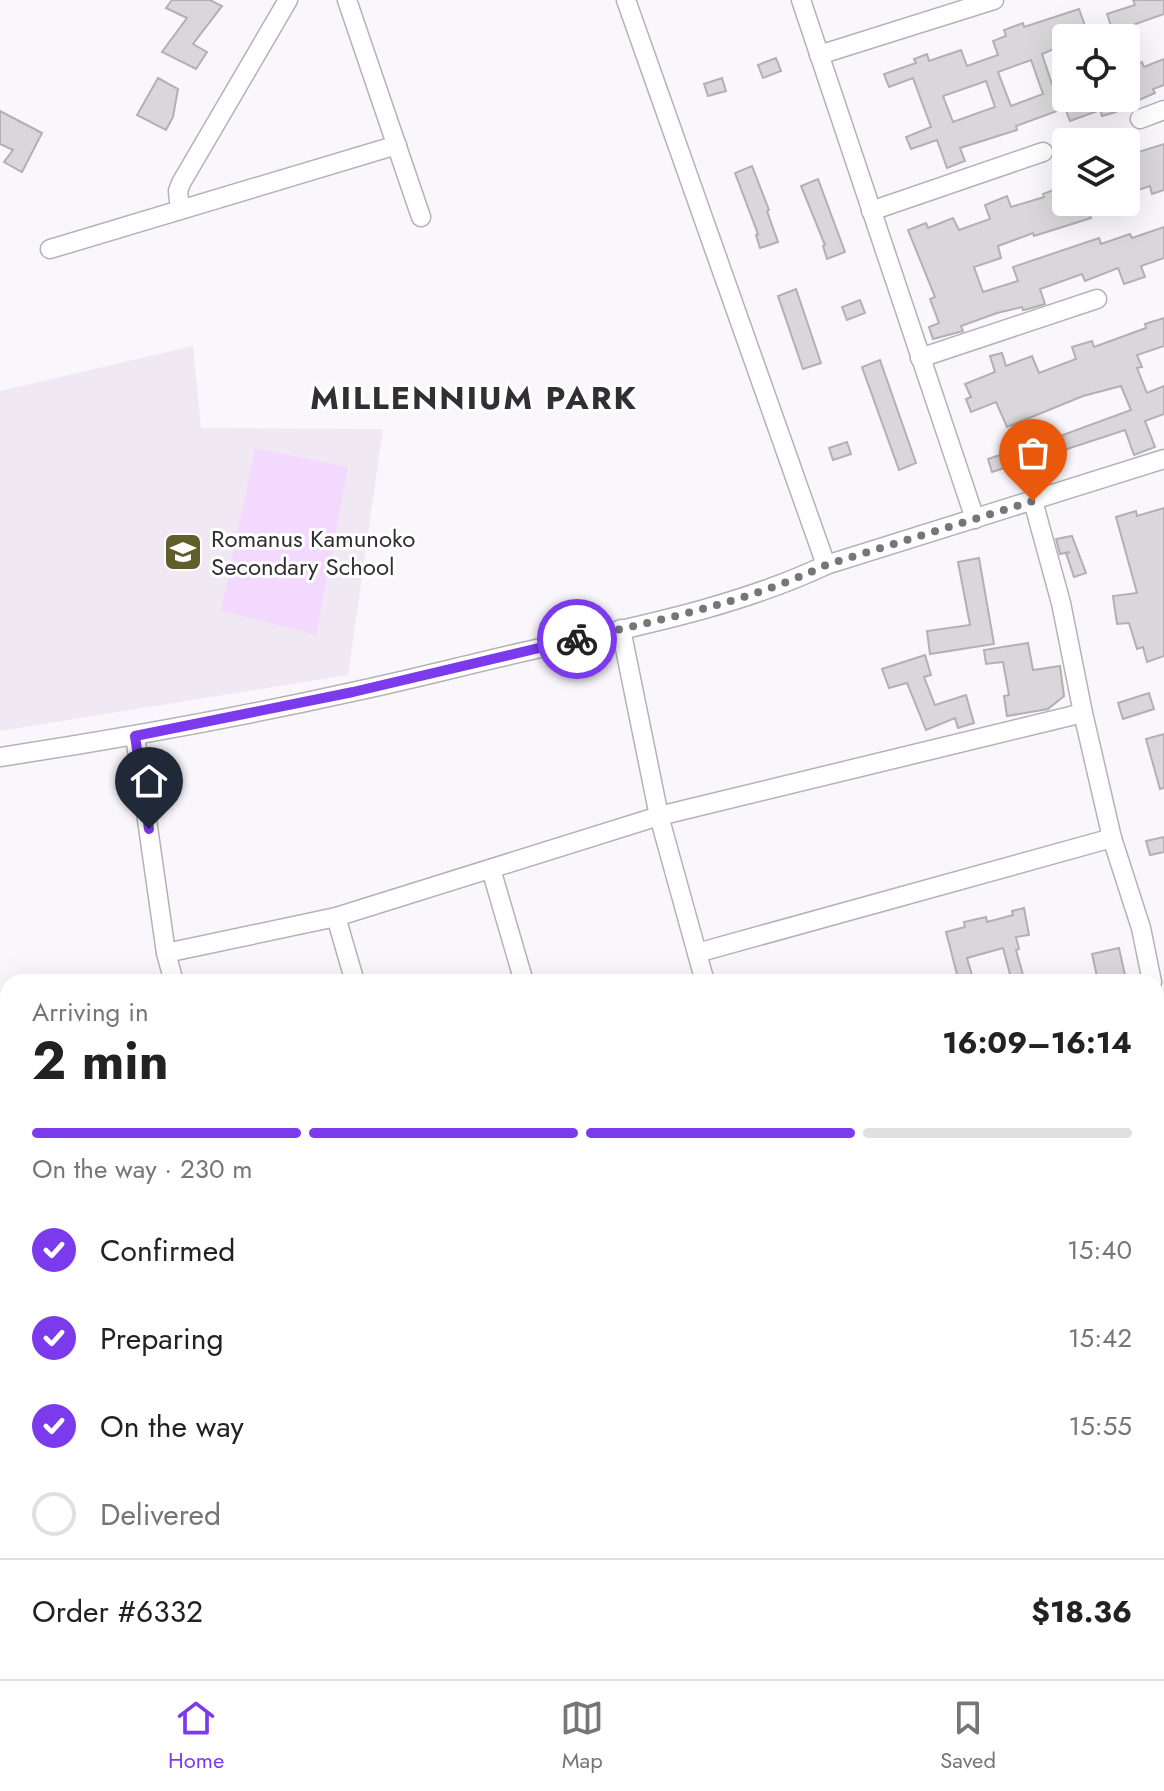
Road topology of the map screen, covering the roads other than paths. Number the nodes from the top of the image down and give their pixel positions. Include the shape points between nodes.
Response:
1 (288, 0) edge
2 (347, 0) edge
3 (626, 0) edge
4 (801, 0) edge
5 (994, 0) edge
6 (819, 55) junction
7 (1164, 110) edge
8 (1140, 119) dead end
9 (397, 145) junction
10 (1043, 152) dead end
11 (180, 210) junction
12 (871, 211) junction
13 (421, 217) dead end
14 (50, 249) dead end
15 (1097, 299) dead end
16 (920, 358) junction
17 (1164, 459) edge
18 (1033, 501) junction
19 (975, 519) junction
20 (826, 565) junction
21 (621, 629) junction
22 (1083, 713) junction
23 (135, 736) junction
24 (0, 757) edge
25 (659, 816) junction
26 (1112, 838) junction
27 (491, 869) junction
28 (336, 917) junction
29 (166, 953) junction
30 (697, 953) junction
31 (172, 974) edge
32 (353, 974) edge
33 (522, 974) edge
34 (703, 974) edge
35 (1150, 974) edge

1 - 11 street via 181,183
2 - 9 street
3 - 20 street
4 - 6 street
5 - 6 street
6 - 12 street
7 - 8 street
9 - 11 street
9 - 13 street
10 - 12 street
11 - 14 street
12 - 16 street
15 - 16 street
16 - 19 street
17 - 18 street
18 - 19 street
18 - 22 street via 1058,589
19 - 20 street
20 - 21 street via 725,602
21 - 23 street
21 - 25 street
22 - 25 street
22 - 26 street
23 - 24 street
23 - 29 street
25 - 27 street
25 - 30 street
26 - 30 street
26 - 35 street
27 - 28 street
27 - 33 street
28 - 29 street
28 - 32 street
29 - 31 street
30 - 34 street

